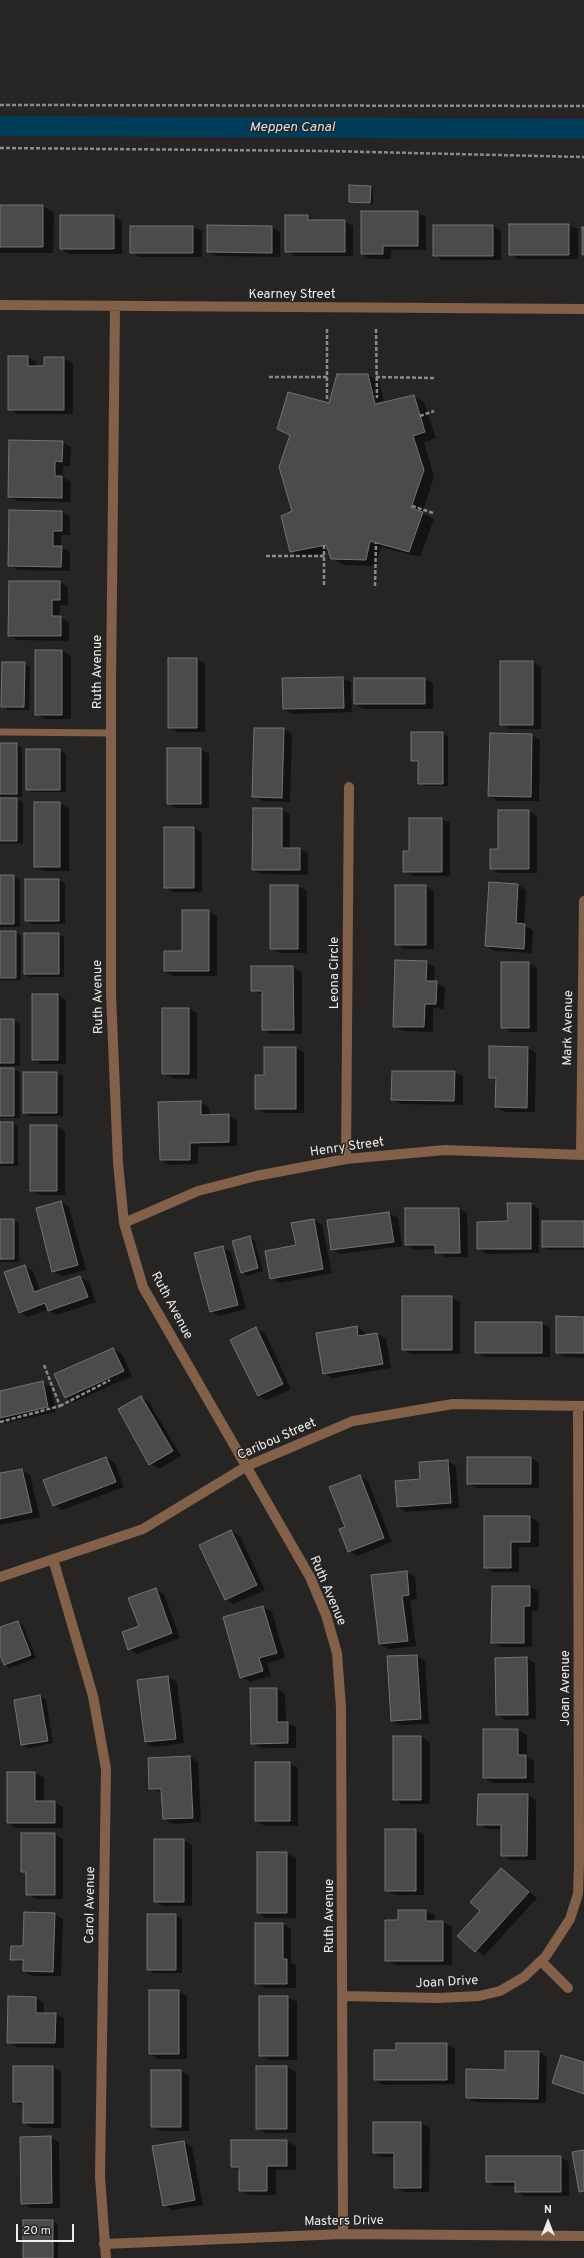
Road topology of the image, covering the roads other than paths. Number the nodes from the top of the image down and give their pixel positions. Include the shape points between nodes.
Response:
1 (0, 305) edge
2 (115, 306) junction
3 (584, 309) edge
4 (0, 732) edge
5 (111, 733) junction
6 (349, 787) dead end
7 (584, 901) edge
8 (582, 1155) edge
9 (346, 1159) junction
10 (124, 1223) junction
11 (581, 1406) edge
12 (247, 1466) junction
13 (53, 1559) junction
14 (0, 1577) edge
15 (541, 1961) junction
16 (568, 1988) dead end
17 (343, 1996) junction
18 (343, 2234) junction
19 (584, 2236) edge
20 (104, 2244) junction
21 (106, 2258) edge

1 - 2 street, Kearney Street
2 - 3 street, Kearney Street
2 - 5 street, Ruth Avenue
4 - 5 lane
5 - 10 street, Ruth Avenue via 111,994 118,1163
6 - 9 street, Leona Circle
7 - 8 street, Mark Avenue
8 - 9 street, Henry Street via 445,1150
9 - 10 street, Henry Street via 256,1176 198,1191
10 - 12 street, Ruth Avenue via 143,1287
11 - 12 street, Caribou Street via 453,1404 401,1411 353,1421
11 - 15 street, Joan Avenue via 578,1887 570,1919
12 - 13 street, Caribou Street via 143,1529
12 - 17 street, Ruth Avenue via 310,1577 326,1615 337,1653 341,1708
13 - 14 street, Caribou Street
13 - 20 street, Carol Avenue via 93,1696 106,1769 100,2177
15 - 16 street
15 - 17 street, Joan Drive via 524,1977 500,1991 479,1996
17 - 18 street, Ruth Avenue
18 - 19 street, Masters Drive
18 - 20 street, Masters Drive
20 - 21 street, Carol Avenue

